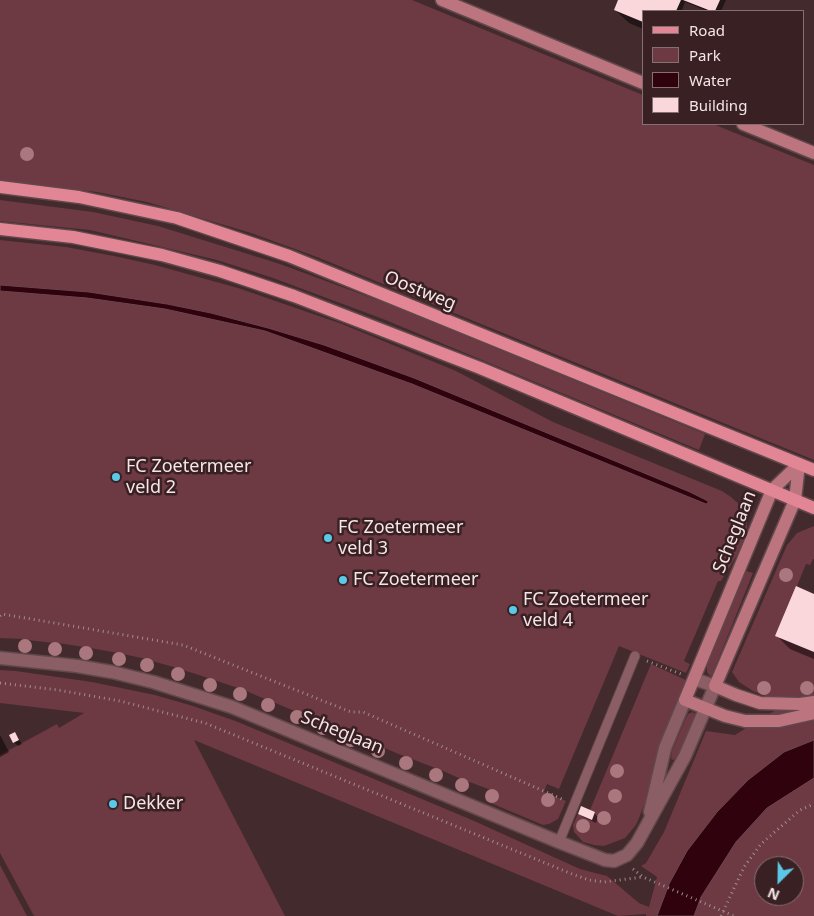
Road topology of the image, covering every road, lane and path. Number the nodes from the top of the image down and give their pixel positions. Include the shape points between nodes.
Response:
1 (442, 0) edge
2 (642, 82) edge
3 (745, 125) edge
4 (814, 153) edge
5 (0, 187) edge
6 (0, 229) edge
7 (798, 464) junction
8 (814, 470) edge
9 (772, 490) junction
10 (795, 500) junction
11 (814, 508) edge
12 (0, 616) edge
13 (635, 656) joint
14 (0, 658) edge
15 (694, 679) junction
16 (0, 683) edge
17 (715, 686) junction
18 (685, 700) junction
19 (814, 702) edge
20 (705, 708) junction
21 (814, 713) edge
22 (814, 804) edge
23 (574, 805) junction
24 (646, 826) junction
25 (559, 842) junction
26 (722, 911) junction
27 (721, 916) edge
28 (734, 916) edge

1 - 2 street
3 - 4 street
5 - 7 main road, Oostweg via 79,196 177,218 289,256
6 - 9 main road via 72,238 162,255 257,283 480,368
7 - 8 main road, Oostweg
7 - 9 street, Scheglaan
7 - 10 street, Scheglaan
9 - 10 main road
9 - 15 street, Scheglaan
10 - 11 main road
10 - 17 street, Scheglaan
12 - 23 path via 183,645 351,712 363,712
13 - 15 path
13 - 23 lane
14 - 25 street, Scheglaan via 112,672 232,707
15 - 17 street
15 - 18 street, Scheglaan
16 - 26 path via 120,701 205,723 572,874 604,882 643,877
17 - 19 street via 760,703
17 - 20 street, Scheglaan
18 - 20 street
18 - 24 street, Scheglaan via 665,748
20 - 21 street via 745,721 779,721
20 - 24 street, Scheglaan via 685,756
22 - 26 path via 800,810 761,844 744,867
23 - 25 lane
24 - 25 street, Scheglaan via 627,854 614,861
26 - 27 path
26 - 28 path

